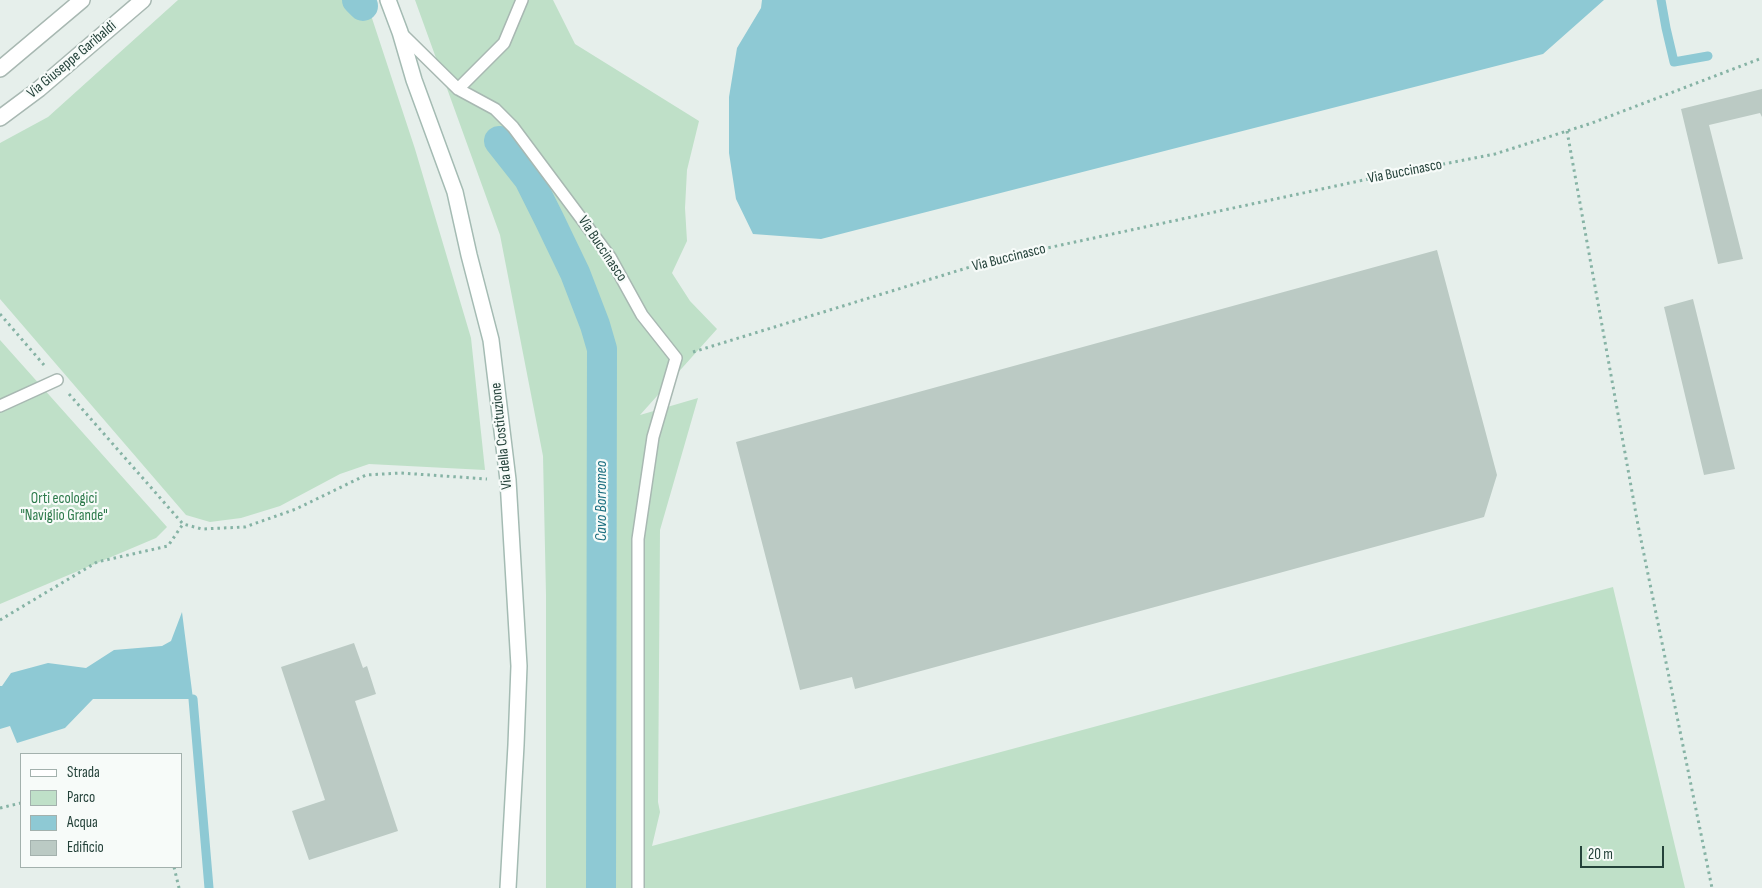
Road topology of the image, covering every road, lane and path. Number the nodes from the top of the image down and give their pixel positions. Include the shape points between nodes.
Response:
1 (82, 0) edge
2 (143, 0) edge
3 (388, 0) edge
4 (522, 0) edge
5 (400, 32) junction
6 (1762, 58) edge
7 (0, 69) edge
8 (458, 89) junction
9 (0, 118) edge
10 (1567, 131) junction
11 (0, 314) edge
12 (676, 358) junction
13 (57, 380) junction
14 (0, 406) edge
15 (508, 480) junction
16 (183, 524) junction
17 (0, 620) edge
18 (20, 802) edge
19 (0, 808) edge
20 (174, 868) edge
21 (179, 888) edge
22 (508, 888) edge
23 (638, 888) edge
24 (1712, 888) edge

1 - 7 main road
2 - 9 main road, Via Giuseppe Garibaldi
3 - 5 main road, Via della Costituzione
4 - 8 lane via 504,43
5 - 8 lane, Via Buccinasco
5 - 15 main road, Via della Costituzione via 455,192 491,340
6 - 10 path, Via Buccinasco
8 - 12 lane, Via Buccinasco via 495,109 514,127 612,259 642,315
10 - 12 path, Via Buccinasco via 1495,154 996,259
10 - 24 path via 1638,525
11 - 13 path
12 - 23 lane via 653,437 638,539
13 - 14 lane
13 - 16 path
15 - 16 path via 401,473 366,475 296,510 245,527 202,529
15 - 22 main road, Via della Costituzione via 519,666
16 - 17 path via 168,546 97,562
18 - 19 path
20 - 21 path

